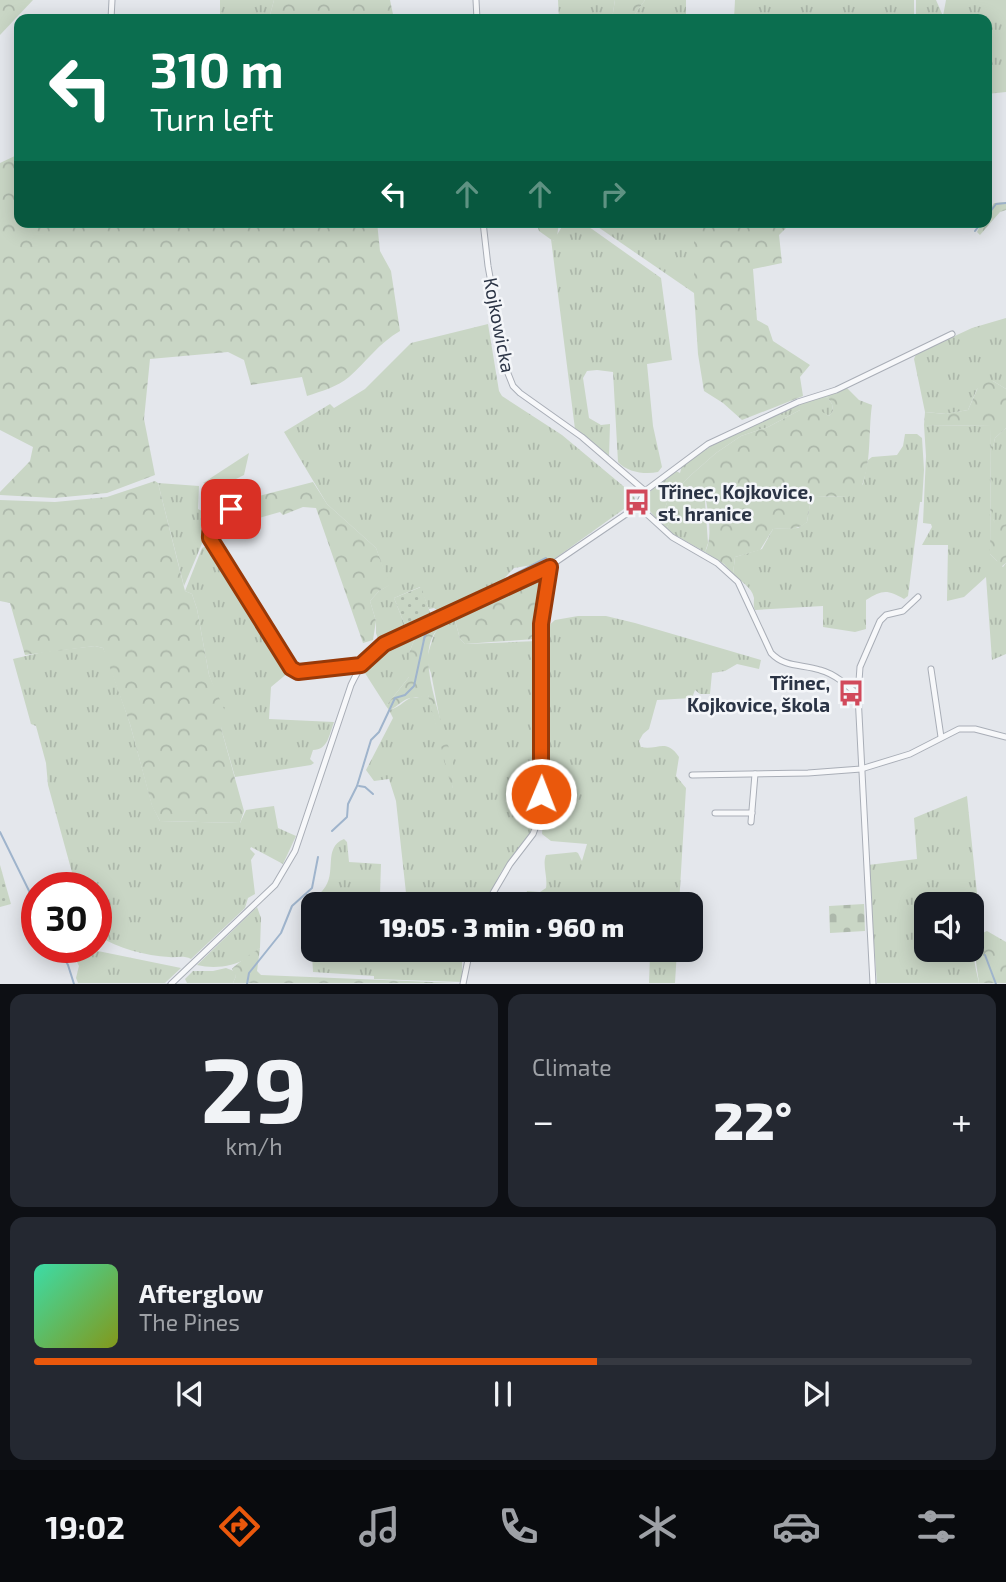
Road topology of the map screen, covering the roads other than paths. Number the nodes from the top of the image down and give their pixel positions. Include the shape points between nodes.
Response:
1 (484, 228) edge
2 (952, 334) dead end
3 (645, 491) junction
4 (638, 506) junction
5 (231, 509) dead end
6 (550, 567) junction
7 (918, 597) dead end
8 (361, 665) junction
9 (931, 669) dead end
10 (858, 695) junction
11 (941, 737) junction
12 (1006, 737) edge
13 (861, 769) junction
14 (755, 774) junction
15 (692, 775) dead end
16 (715, 813) dead end
17 (752, 813) junction
18 (751, 822) dead end
19 (494, 892) edge
20 (468, 962) edge
21 (171, 984) edge
22 (463, 984) edge
23 (873, 984) edge

1 - 3 street, Kojkowicka via 513,386
2 - 3 street via 708,444
3 - 4 street
4 - 6 street
4 - 10 street via 672,537 738,582 776,658 833,675
5 - 8 street via 215,521 210,538 291,668 301,673
6 - 8 street via 384,644
6 - 19 street via 541,624 539,818
7 - 10 street via 903,611 880,621 860,667
8 - 21 street via 286,869 275,885
9 - 11 street
10 - 13 street
11 - 12 street via 959,729
11 - 13 street via 910,754
13 - 14 street
13 - 23 street
14 - 15 street
14 - 17 street
16 - 17 street
17 - 18 street
20 - 22 street

